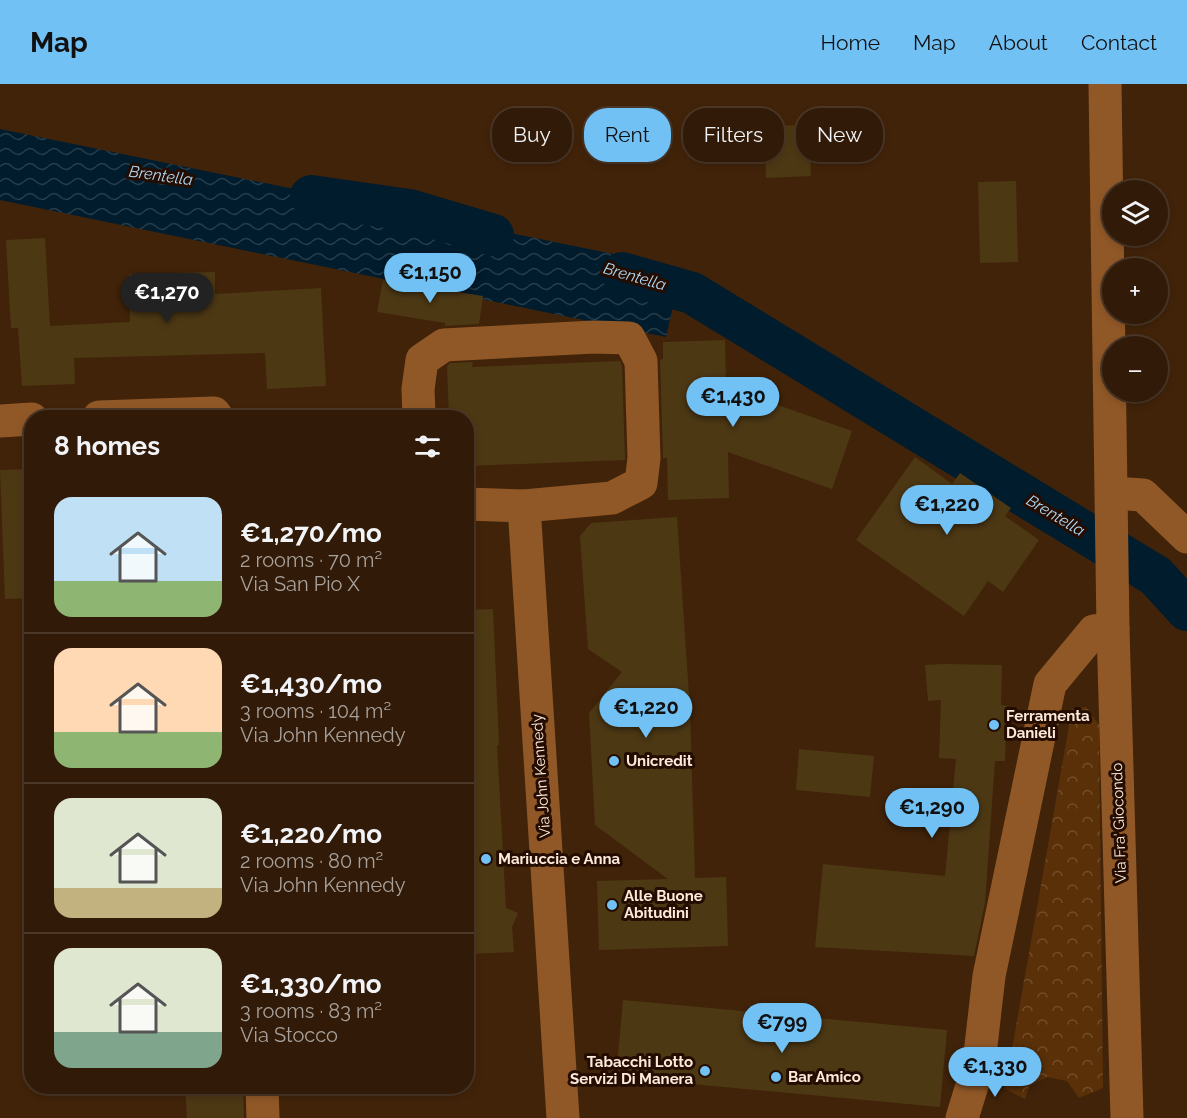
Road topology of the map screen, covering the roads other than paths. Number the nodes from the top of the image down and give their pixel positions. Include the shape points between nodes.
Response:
1 (1105, 84) edge
2 (419, 410) edge
3 (24, 420) edge
4 (0, 421) edge
5 (1112, 493) junction
6 (474, 504) edge
7 (524, 506) junction
8 (1187, 537) edge
9 (1113, 619) junction
10 (262, 1094) edge
11 (264, 1118) edge
12 (563, 1118) edge
13 (962, 1118) edge
14 (1127, 1118) edge

1 - 5 street, Via Fra' Giocondo
2 - 7 street via 422,360 444,345 629,338 641,361 641,483 612,498
3 - 4 street
5 - 8 street via 1143,495
5 - 9 street, Via Fra' Giocondo
6 - 7 street
7 - 12 street, Via John Kennedy
9 - 13 street via 1094,631 1050,684 989,976 979,1063
9 - 14 street, Via Fra' Giocondo
10 - 11 street

